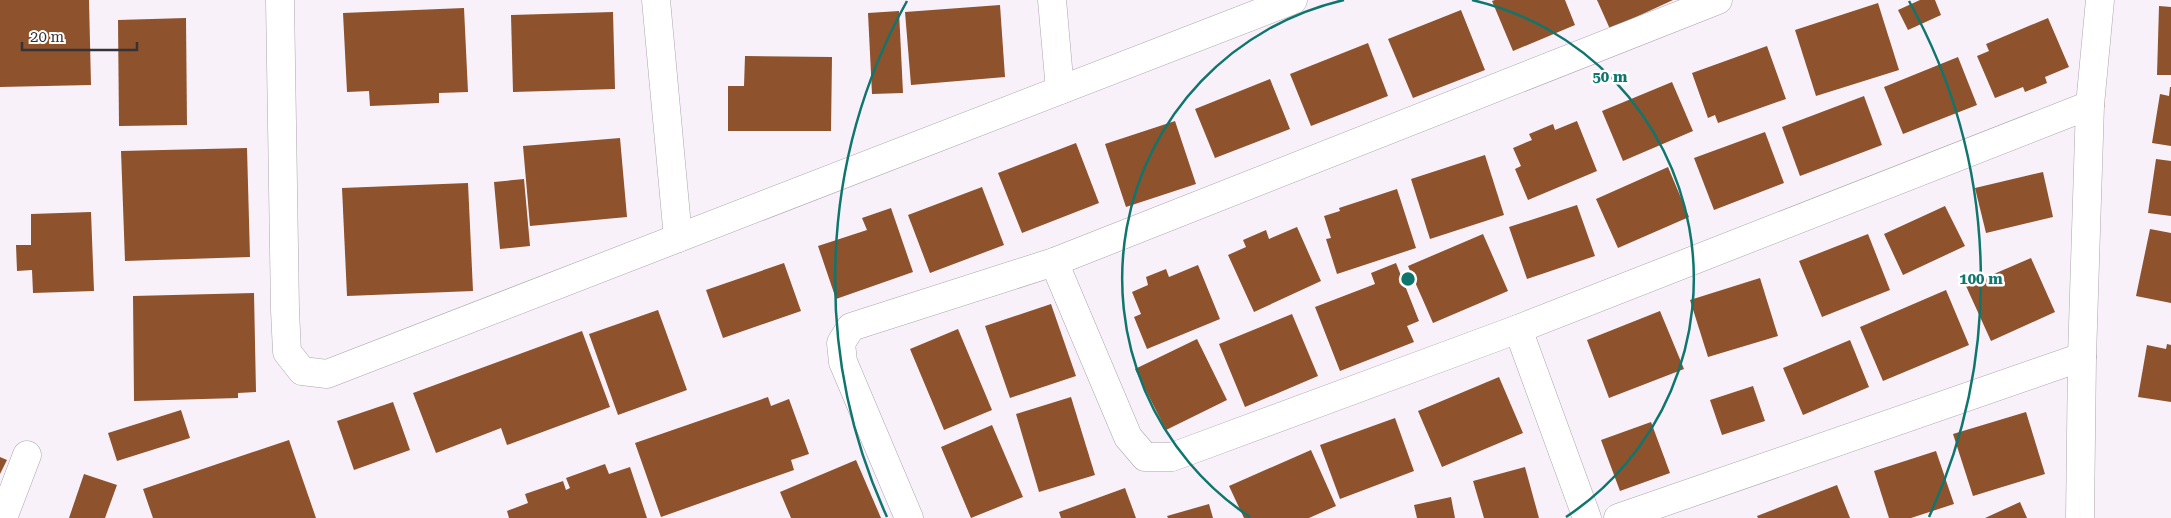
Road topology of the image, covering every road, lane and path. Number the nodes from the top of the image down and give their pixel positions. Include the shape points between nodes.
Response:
1 (280, 0) edge
2 (656, 0) edge
3 (1052, 0) edge
4 (1293, 0) edge
5 (1718, 0) edge
6 (2100, 0) edge
7 (1060, 90) junction
8 (2090, 105) junction
9 (678, 238) junction
10 (1054, 262) junction
11 (1518, 329) junction
12 (2082, 357) junction
13 (27, 455) dead end
14 (3, 518) edge
15 (909, 518) edge
16 (1587, 518) edge
17 (1618, 518) edge
18 (2080, 518) edge

1 - 9 street via 284,310 287,352 302,371 327,374
2 - 9 street
3 - 7 street
4 - 7 street
5 - 10 street
6 - 8 street
7 - 9 street
8 - 11 street
8 - 12 street
10 - 11 street via 1128,437 1145,457 1172,457
10 - 15 street via 851,328 841,343 842,362
11 - 16 street
12 - 17 street
12 - 18 street
13 - 14 street

